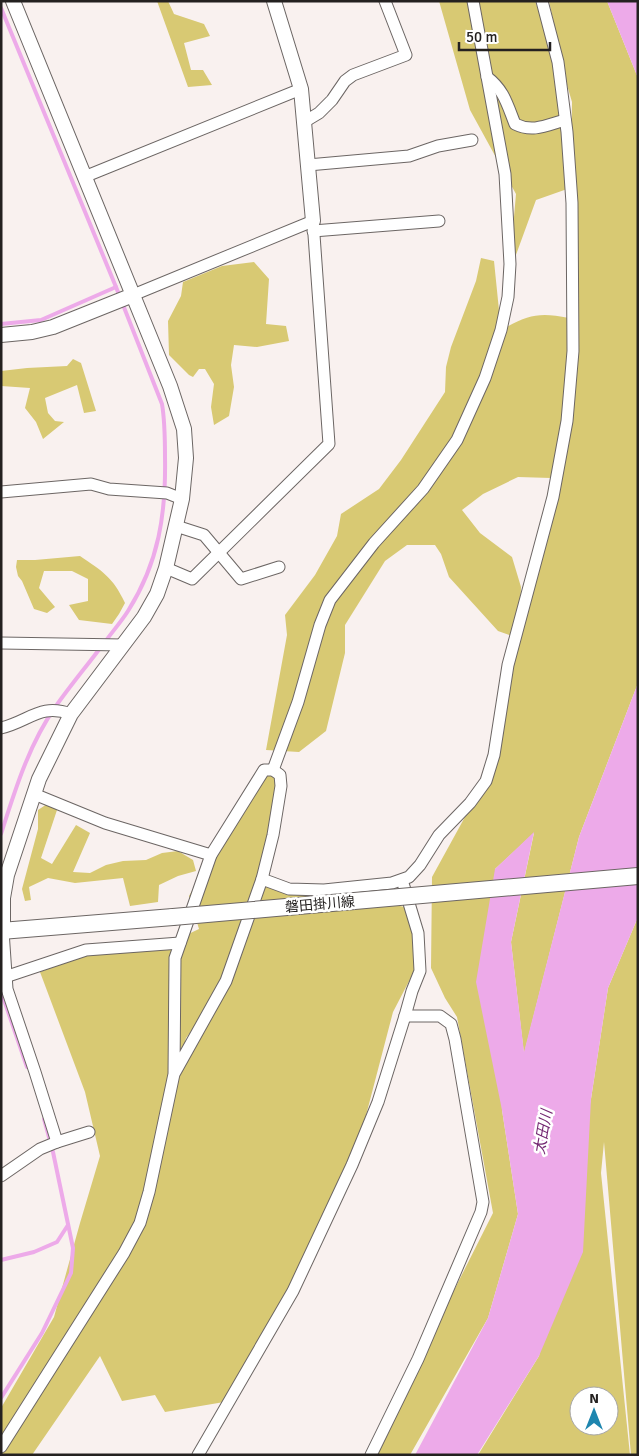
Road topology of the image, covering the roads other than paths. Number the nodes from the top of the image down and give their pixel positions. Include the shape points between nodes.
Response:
1 (13, 1) edge
2 (274, 1) edge
3 (385, 1) edge
4 (473, 1) edge
5 (542, 1) edge
6 (487, 77) junction
7 (301, 89) junction
8 (565, 120) junction
9 (304, 122) junction
10 (472, 140) dead end
11 (308, 165) junction
12 (84, 177) junction
13 (439, 220) dead end
14 (313, 226) junction
15 (133, 295) junction
16 (1, 334) edge
17 (1, 492) edge
18 (182, 499) junction
19 (176, 526) junction
20 (218, 553) junction
21 (279, 567) dead end
22 (166, 568) junction
23 (1, 643) edge
24 (123, 645) junction
25 (71, 714) junction
26 (1, 728) edge
27 (273, 770) junction
28 (34, 794) junction
29 (211, 855) junction
30 (638, 876) edge
31 (262, 879) junction
32 (402, 880) junction
33 (2, 898) edge
34 (2, 931) edge
35 (180, 943) junction
36 (5, 977) junction
37 (405, 1016) junction
38 (174, 1074) junction
39 (90, 1132) dead end
40 (57, 1142) junction
41 (1, 1176) edge
42 (1, 1447) edge
43 (198, 1455) edge
44 (371, 1455) edge

1 - 12 street
2 - 7 street
3 - 9 street via 406,55 353,75 320,113
4 - 6 street
5 - 8 street via 558,62
6 - 8 street via 497,85 515,124 525,129
6 - 27 street via 505,174 508,218 508,297 501,330 485,378 457,440 423,489 374,543 330,600
7 - 9 street
7 - 12 street
8 - 32 street via 572,203 573,351 554,497 508,664 494,755 486,781 470,803 438,835 420,865
9 - 11 street
10 - 11 street via 438,146 409,156
11 - 14 street
12 - 15 street
13 - 14 street
14 - 15 street
14 - 20 street via 329,444
15 - 16 street via 53,327
15 - 18 street via 184,429 186,458
17 - 18 street via 92,484 108,489 167,492
18 - 19 street
19 - 20 street via 204,535
19 - 22 street
20 - 21 street via 241,578
20 - 22 street via 192,579
22 - 24 street via 157,594
23 - 24 street
24 - 25 street
25 - 26 street via 48,709
25 - 28 street
27 - 29 street via 264,770
27 - 31 street via 280,775 281,786
28 - 29 street via 105,823
28 - 33 street
29 - 35 street
30 - 34 main road, 磐田掛川線, bridge
31 - 32 street via 289,889 324,890
31 - 38 street via 226,981
32 - 37 street via 418,933 420,960 420,971
33 - 34 street
34 - 36 street
35 - 36 street via 86,950
35 - 38 street via 175,958
36 - 40 street via 6,989
37 - 43 street via 378,1102 293,1291
37 - 44 street via 440,1016 451,1024 483,1202 418,1359
38 - 42 street via 140,1223
39 - 40 street
40 - 41 street via 40,1149

